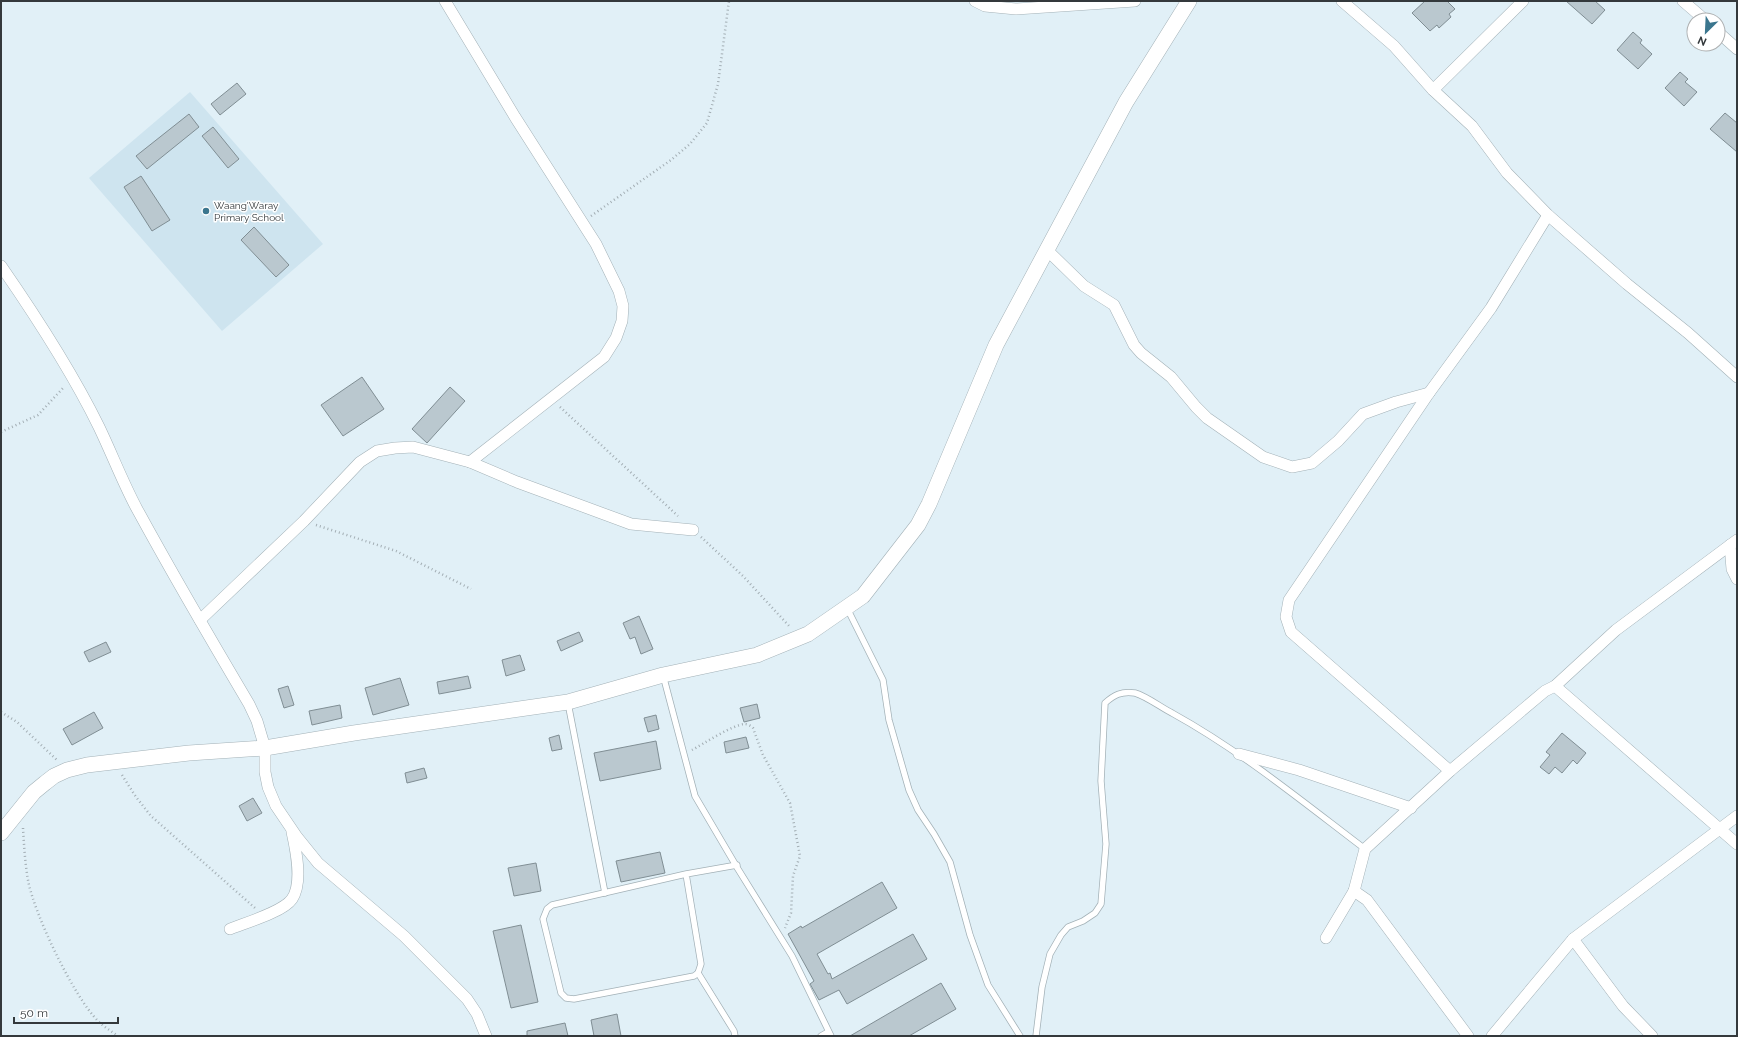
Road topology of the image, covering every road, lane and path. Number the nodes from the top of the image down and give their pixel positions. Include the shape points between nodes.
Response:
1 (445, 1) edge
2 (729, 1) edge
3 (975, 1) edge
4 (1135, 1) edge
5 (1189, 1) edge
6 (1342, 1) edge
7 (1523, 1) edge
8 (1683, 1) edge
9 (1696, 12) edge
10 (1726, 39) edge
11 (1737, 49) edge
12 (1433, 90) junction
13 (1548, 215) junction
14 (582, 222) junction
15 (1047, 250) junction
16 (1, 266) edge
17 (1737, 377) edge
18 (72, 378) junction
19 (1429, 393) junction
20 (1, 432) edge
21 (470, 462) junction
22 (304, 521) junction
23 (693, 530) dead end
24 (1734, 542) edge
25 (1737, 579) edge
26 (471, 588) dead end
27 (847, 608) junction
28 (200, 620) junction
29 (663, 675) junction
30 (1555, 686) junction
31 (568, 702) junction
32 (1, 712) edge
33 (265, 748) junction
34 (684, 754) junction
35 (1239, 754) junction
36 (113, 761) junction
37 (67, 770) junction
38 (1450, 771) junction
39 (1411, 808) junction
40 (21, 810) junction
41 (1737, 816) edge
42 (292, 829) junction
43 (1719, 829) junction
44 (1, 833) edge
45 (1737, 844) edge
46 (1366, 849) junction
47 (737, 865) junction
48 (686, 874) junction
49 (1354, 891) junction
50 (605, 893) junction
51 (263, 916) junction
52 (230, 929) dead end
53 (781, 938) junction
54 (1326, 938) dead end
55 (1572, 939) junction
56 (698, 973) junction
57 (830, 1034) edge
58 (118, 1036) edge
59 (486, 1036) edge
60 (735, 1036) edge
61 (821, 1036) edge
62 (1020, 1036) edge
63 (1036, 1036) edge
64 (1468, 1036) edge
65 (1492, 1036) edge
66 (1652, 1036) edge

1 - 14 street
2 - 14 path via 718,84 708,123 690,144 671,160
3 - 4 street via 985,6 1016,9
5 - 15 street via 1126,102
6 - 12 street via 1394,46
7 - 12 street
8 - 9 street
10 - 11 street
12 - 13 street via 1472,126 1507,173
13 - 17 street
13 - 19 street via 1491,308
14 - 21 street via 619,291 623,306 622,321 616,338 604,357
15 - 19 street via 1084,286 1114,306 1134,345 1171,377 1207,418 1264,457 1292,467 1312,463 1338,441 1363,414
15 - 27 street via 996,345 918,525 863,596
16 - 18 street via 44,329
18 - 20 path via 38,415
18 - 28 street via 99,427 137,510
19 - 38 street via 1289,600 1286,617 1291,632
21 - 22 street via 412,447 377,451 360,462
21 - 23 street via 631,524
22 - 26 path via 396,551
22 - 28 street
24 - 25 street via 1732,569
24 - 30 street via 1616,630
27 - 29 street via 808,634 757,655
27 - 62 lane via 883,680 889,720 909,790 918,810 950,862 970,935 988,986
28 - 33 street via 249,704
29 - 31 street
29 - 34 lane
30 - 38 street via 1545,691
30 - 43 street
31 - 33 street
31 - 50 lane
32 - 37 path via 41,743
33 - 36 street
33 - 42 street via 268,787 276,806
34 - 47 lane via 695,796
34 - 53 path via 735,727 744,724 753,728 763,755 790,803 800,856 793,876 790,913
35 - 39 street via 1299,770
35 - 46 lane
35 - 63 lane via 1136,694 1115,694 1105,703 1101,781 1106,844 1100,904 1095,913 1068,928 1050,954 1042,987
36 - 37 street
36 - 51 path via 151,816
37 - 40 street via 44,783
38 - 39 street
39 - 46 street
40 - 44 street
40 - 58 path via 28,881 48,936 82,1001 98,1021
41 - 43 street
42 - 51 street via 298,863 292,899 281,909
42 - 59 street via 318,863 404,936 467,999 477,1014
43 - 45 street
43 - 55 street
46 - 49 street
47 - 48 lane
47 - 53 lane
48 - 50 lane
48 - 56 lane via 701,964
49 - 54 street
49 - 64 street via 1367,900
50 - 56 lane via 552,905 547,909 543,919 561,994 566,998 582,998 694,976
51 - 52 street
53 - 57 lane
55 - 65 street
55 - 66 street via 1623,1006
56 - 60 lane
57 - 61 lane

